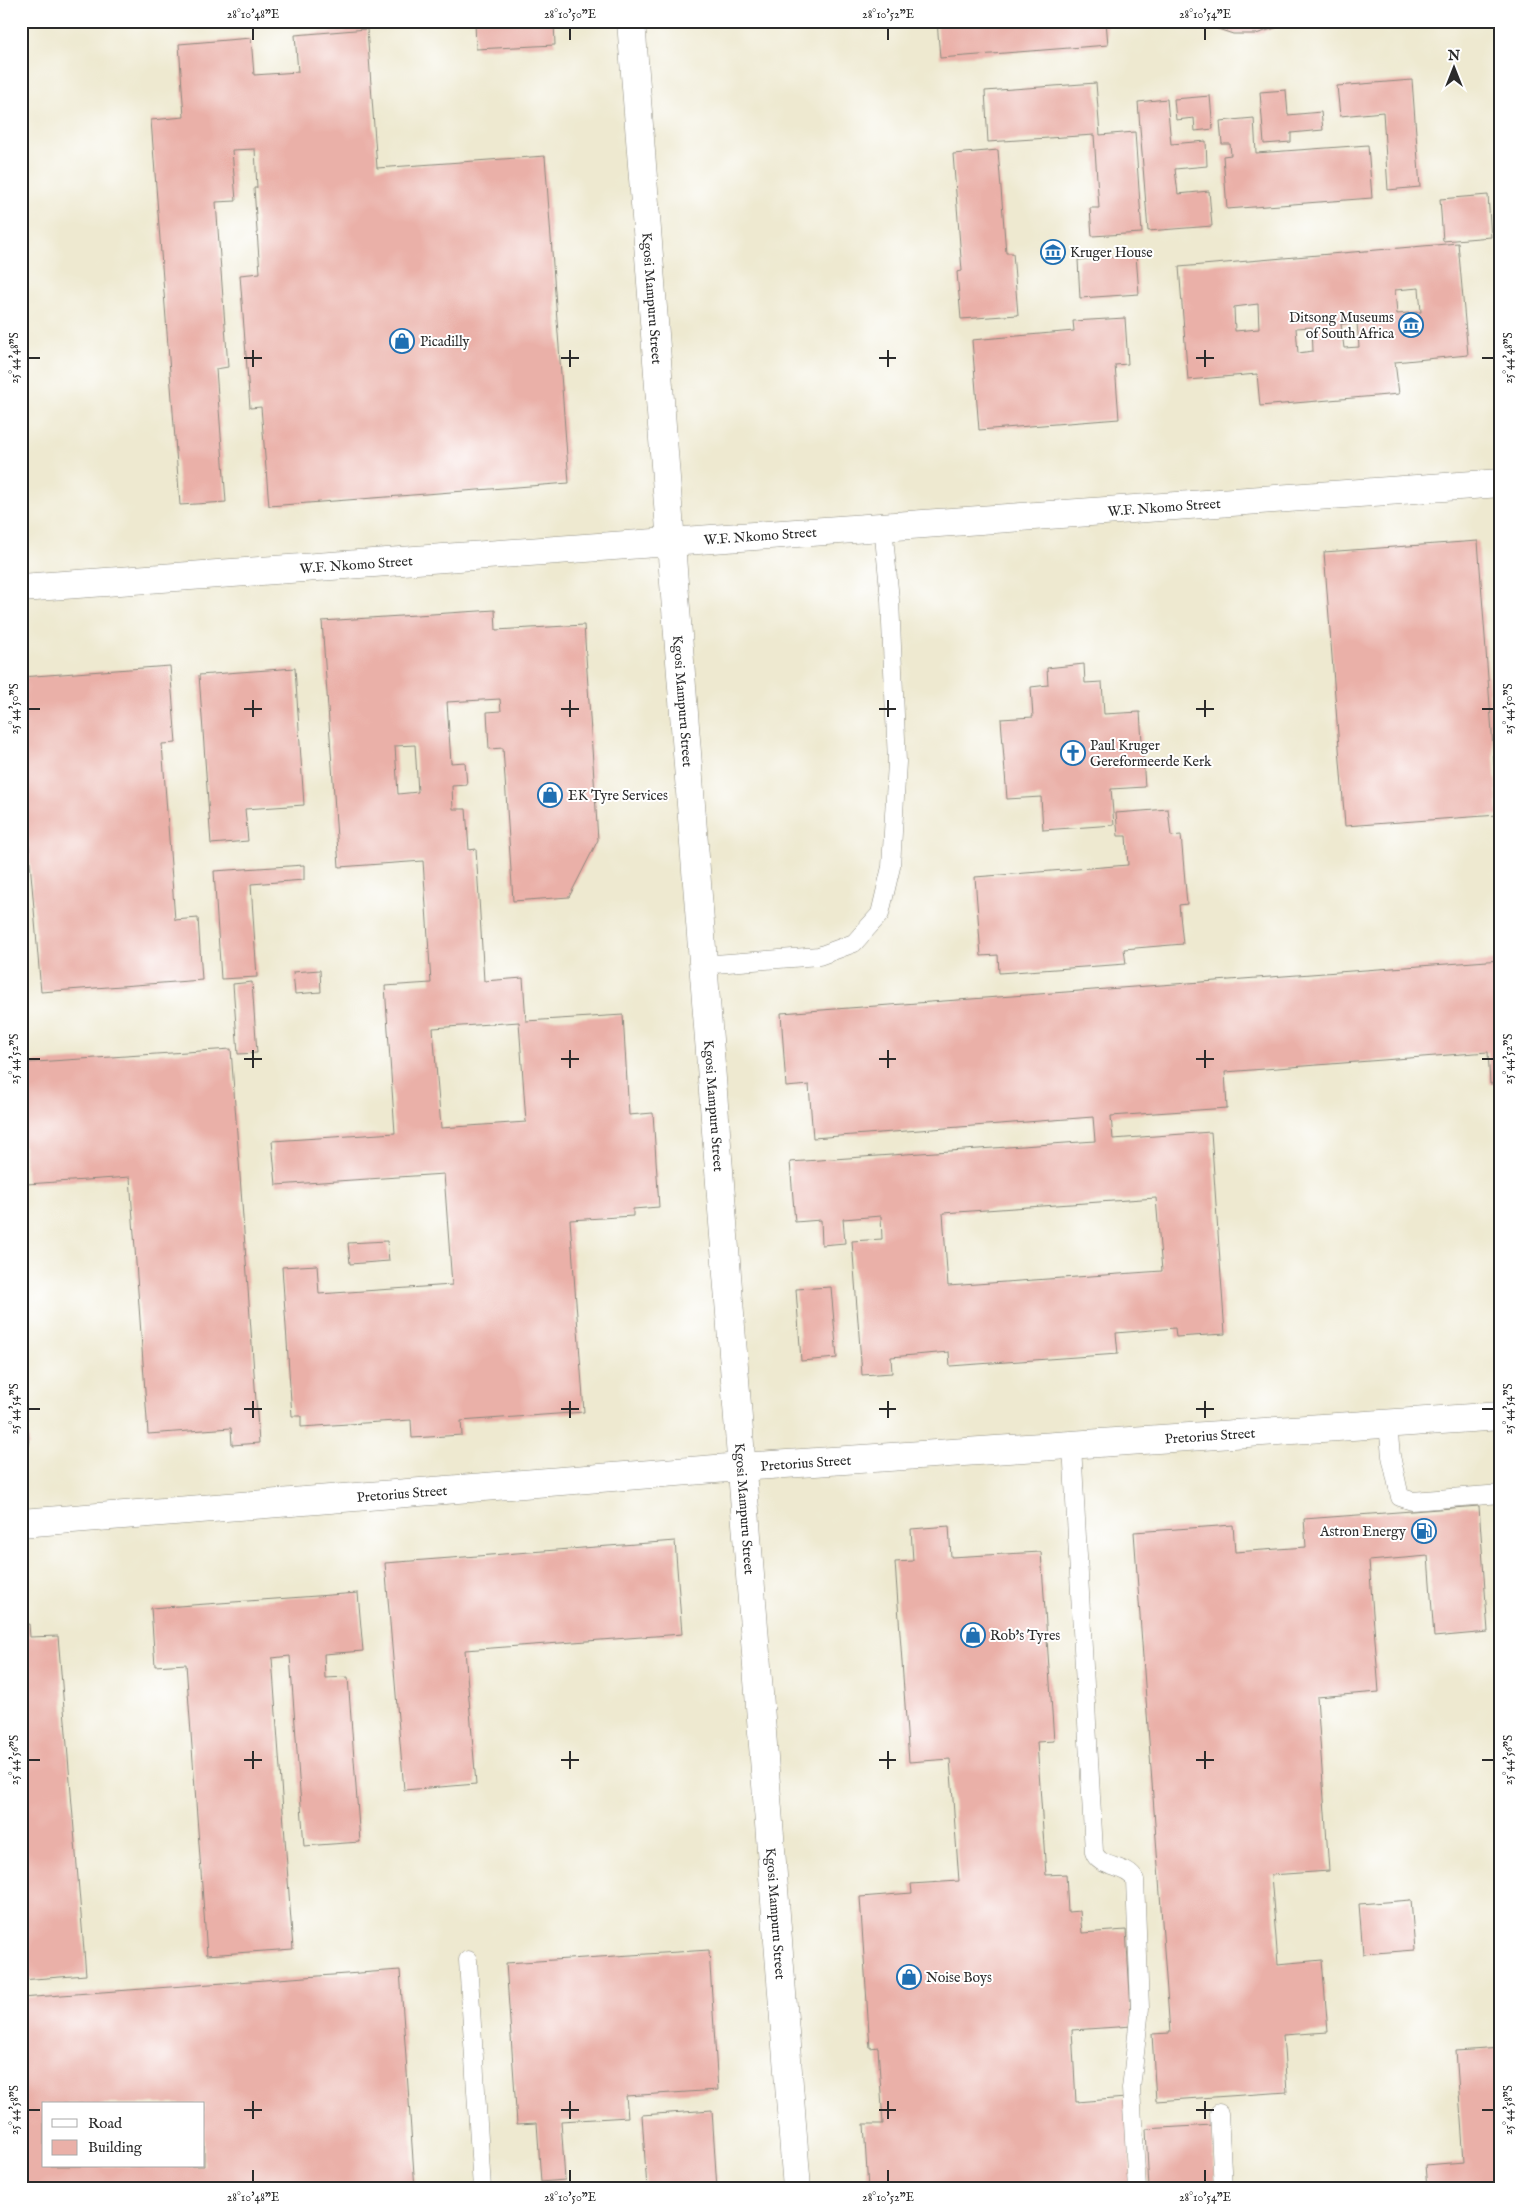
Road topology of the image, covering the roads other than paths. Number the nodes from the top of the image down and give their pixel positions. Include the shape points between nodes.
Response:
1 (631, 21) edge
2 (1501, 483) edge
3 (884, 526) junction
4 (670, 542) junction
5 (21, 588) edge
6 (702, 965) junction
7 (1501, 1416) edge
8 (1388, 1424) junction
9 (1072, 1445) junction
10 (741, 1467) junction
11 (1501, 1494) edge
12 (21, 1523) edge
13 (468, 1960) dead end
14 (1219, 2113) dead end
15 (482, 2189) edge
16 (797, 2189) edge
17 (1137, 2189) edge
18 (1223, 2189) edge

1 - 4 main road, Kgosi Mampuru Street
2 - 3 main road, W.F. Nkomo Street
3 - 4 main road, W.F. Nkomo Street
3 - 6 lane via 897,762 891,867 880,914 854,943 820,956
4 - 5 main road, W.F. Nkomo Street
4 - 6 main road, Kgosi Mampuru Street
6 - 10 main road, Kgosi Mampuru Street
7 - 8 main road, Pretorius Street
8 - 9 main road, Pretorius Street
8 - 11 lane via 1400,1497 1412,1501
9 - 10 main road, Pretorius Street
9 - 17 lane via 1094,1852 1098,1859 1130,1873 1135,1880 1140,2008 1131,2089
10 - 12 main road, Pretorius Street
10 - 16 main road, Kgosi Mampuru Street
13 - 15 lane
14 - 18 lane

